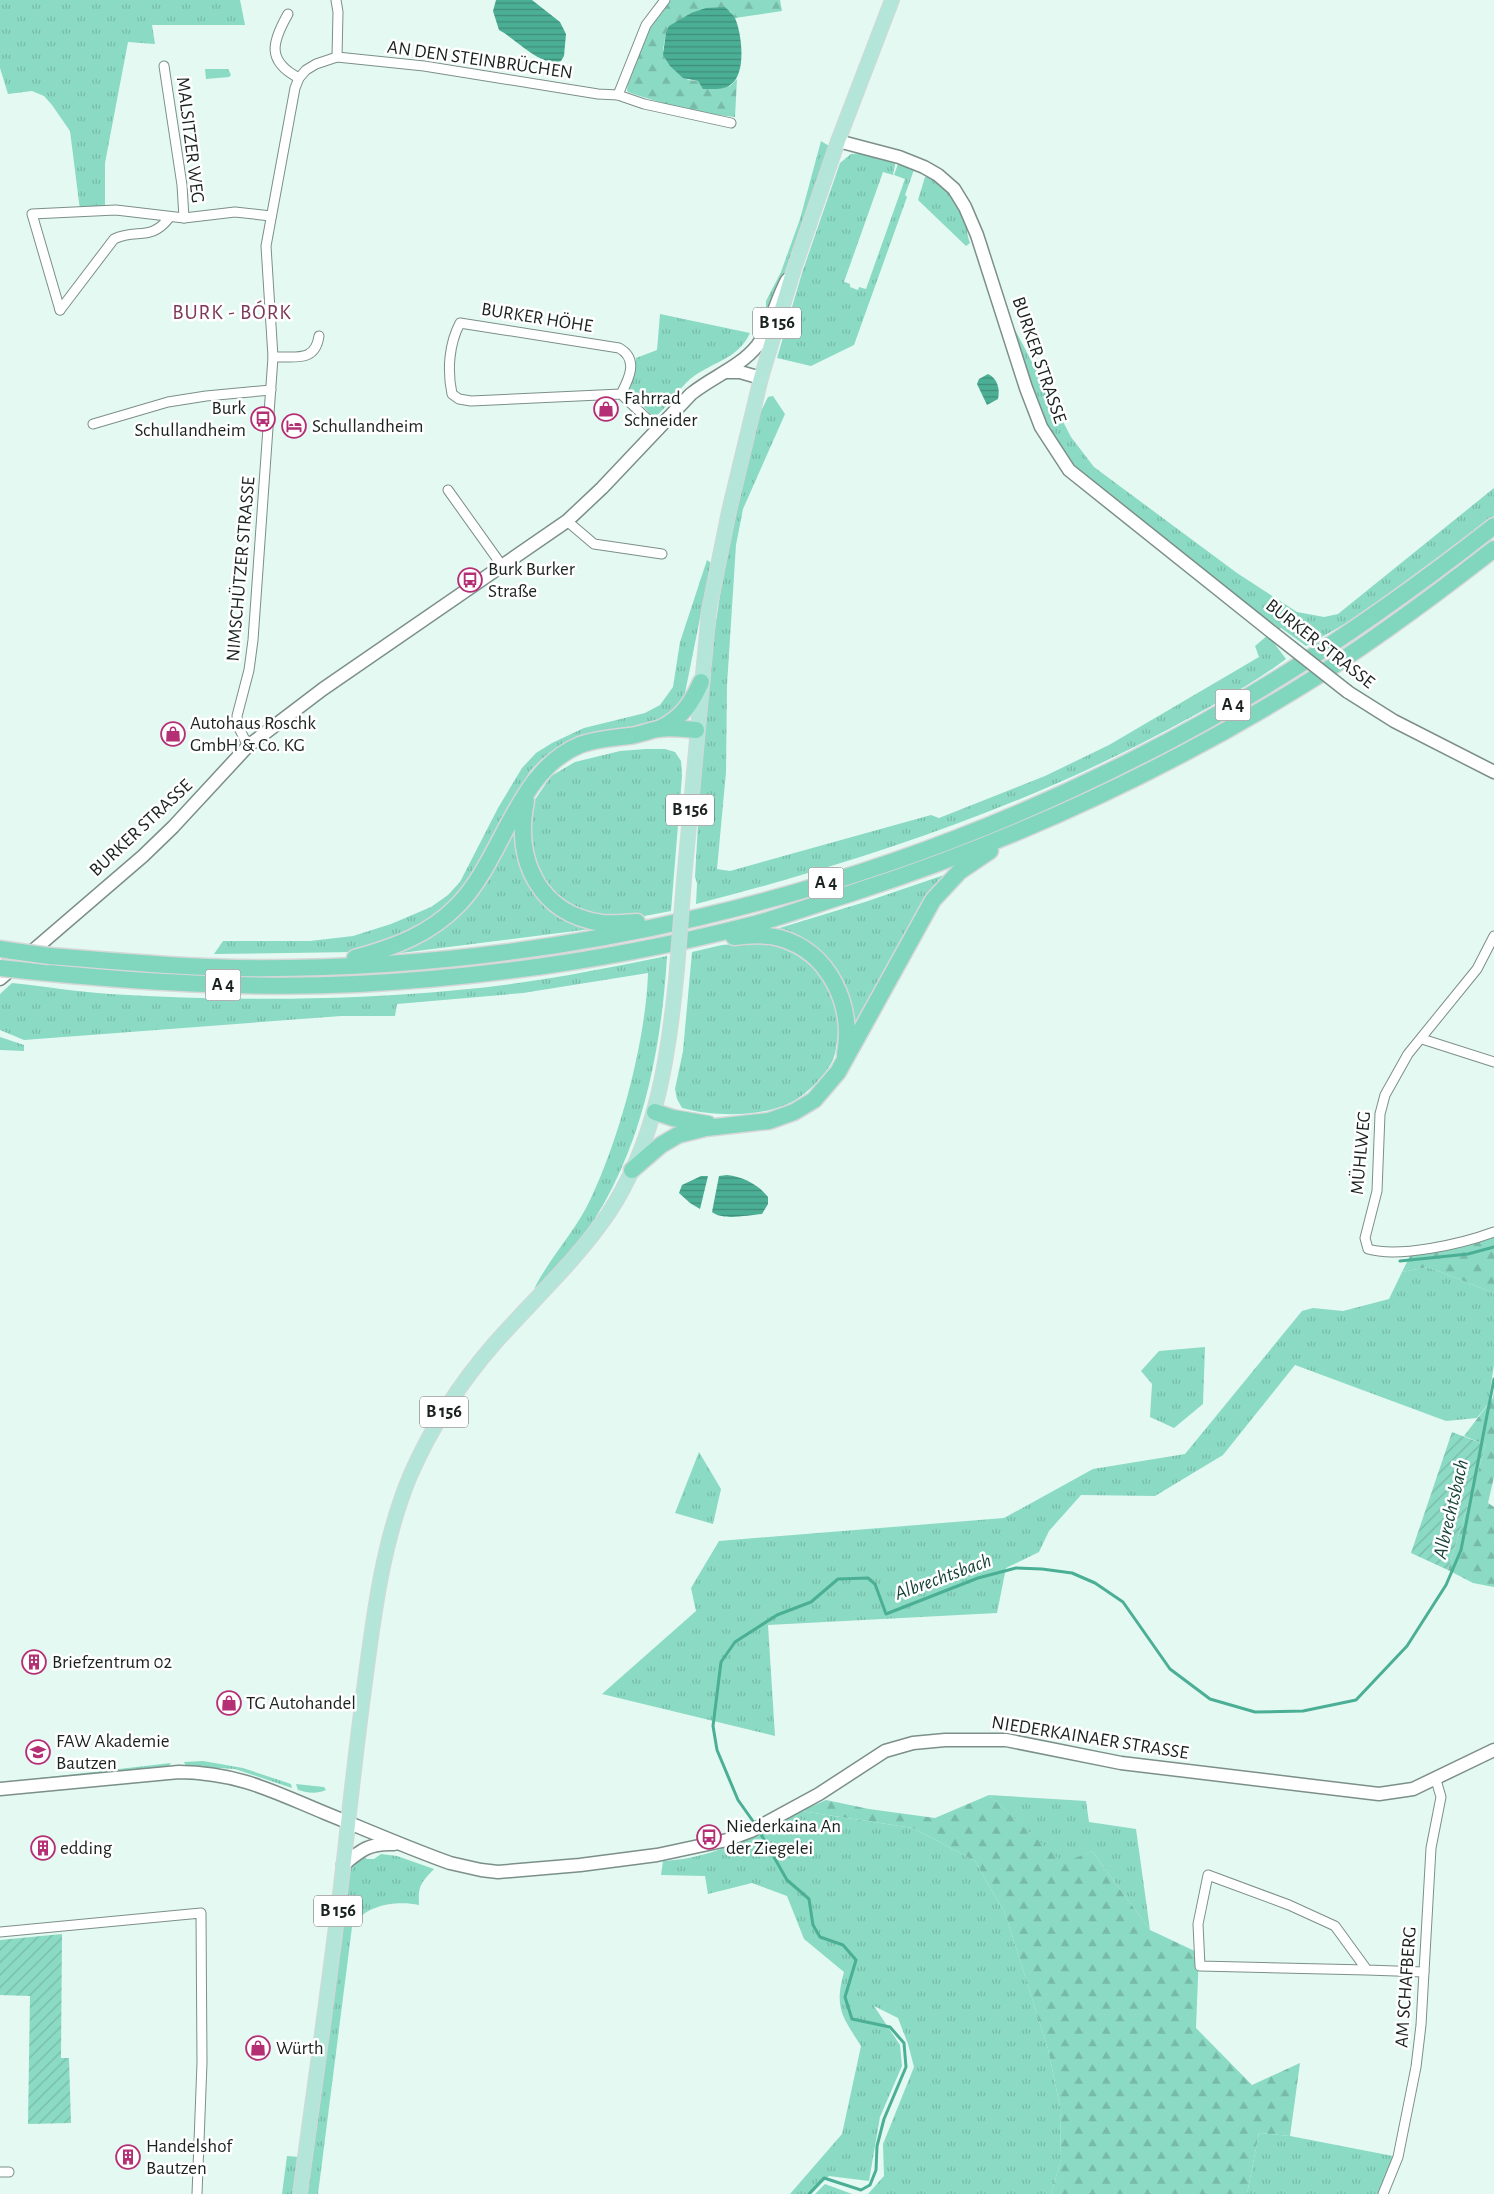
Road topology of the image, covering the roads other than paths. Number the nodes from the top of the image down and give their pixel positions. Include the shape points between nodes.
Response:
1 (336, 0) edge
2 (665, 0) edge
3 (892, 0) edge
4 (288, 14) dead end
5 (337, 56) junction
6 (164, 66) dead end
7 (299, 78) junction
8 (618, 95) junction
9 (731, 123) dead end
10 (838, 141) junction
11 (271, 216) junction
12 (170, 218) junction
13 (184, 218) junction
14 (794, 269) junction
15 (319, 336) dead end
16 (273, 357) junction
17 (722, 372) junction
18 (762, 378) junction
19 (271, 390) junction
20 (621, 394) junction
21 (93, 424) dead end
22 (659, 430) junction
23 (448, 490) dead end
24 (567, 521) junction
25 (1494, 526) edge
26 (1494, 549) edge
27 (662, 554) dead end
28 (503, 567) junction
29 (701, 682) junction
30 (659, 729) junction
31 (696, 735) junction
32 (632, 736) junction
33 (248, 746) junction
34 (1494, 772) edge
35 (528, 794) junction
36 (1012, 836) junction
37 (701, 916) junction
38 (1494, 936) edge
39 (672, 943) junction
40 (6, 950) edge
41 (324, 966) junction
42 (0, 968) edge
43 (0, 979) edge
44 (1422, 1039) dead end
45 (844, 1061) junction
46 (1494, 1062) edge
47 (655, 1112) junction
48 (723, 1126) junction
49 (632, 1170) junction
50 (1494, 1232) edge
51 (1494, 1750) edge
52 (1436, 1780) junction
53 (0, 1789) edge
54 (348, 1822) junction
55 (402, 1844) junction
56 (343, 1865) junction
57 (0, 1932) edge
58 (1367, 1970) junction
59 (1424, 1972) junction
60 (197, 2194) edge
61 (300, 2194) edge
62 (1383, 2194) edge

1 - 5 street
2 - 8 street via 646,25
3 - 10 main road, B 156
4 - 7 street via 277,36 276,53 280,66
5 - 7 street via 316,64
5 - 8 street, AN DEN STEINBRÜCHEN
6 - 13 street, MALSITZER WEG
7 - 11 street, NIMSCHÜTZER STRASSE
8 - 9 street, AN DEN STEINBRÜCHEN
10 - 14 main road, B 156
10 - 34 street, BURKER STRASSE, bridge via 924,167 954,189 977,235 1041,427 1063,462 1077,476 1348,692 1394,721
11 - 13 street, MALSITZER WEG via 235,212
11 - 16 street, NIMSCHÜTZER STRASSE via 265,256
12 - 12 street, MALSITZER WEG via 116,210 32,214 60,310 114,239 150,233
12 - 13 street, MALSITZER WEG
14 - 17 street, BURKER STRASSE via 778,296 757,346 742,361
14 - 18 main road, B 156
15 - 16 street via 313,353 307,356
16 - 19 street, NIMSCHÜTZER STRASSE
17 - 18 street via 740,372
17 - 22 street, BURKER STRASSE via 691,394
18 - 29 main road, B 156 via 710,601
19 - 21 street via 168,402
19 - 33 street, NIMSCHÜTZER STRASSE via 253,640 237,716 238,726
20 - 20 street, BURKER HÖHE via 459,399 452,394 449,380 452,338 460,322 619,348 626,351 631,368
20 - 22 street
22 - 24 street, BURKER STRASSE
23 - 28 street
24 - 27 street via 594,544
24 - 28 street, BURKER STRASSE
25 - 37 highway, A 4 via 1343,638 1223,711 1127,763 1024,810 887,863 773,899
26 - 36 highway, A 4 via 1422,604 1274,703 1135,780
28 - 33 street, BURKER STRASSE via 323,689
29 - 30 highway via 689,706
29 - 31 main road, B 156
30 - 31 highway
30 - 32 highway
31 - 32 highway
31 - 47 main road, B 156, bridge via 677,969 667,1057
32 - 35 highway via 590,742 572,749 547,766
33 - 43 street, BURKER STRASSE via 150,849
35 - 37 highway via 522,828 526,859 540,887 563,909 587,920 613,924
35 - 41 highway via 476,884 447,916 424,933 396,946
36 - 39 highway, A 4 via 912,874 815,905
36 - 45 highway via 959,872 933,900
37 - 41 highway, A 4 via 515,951
38 - 50 street, MÜHLWEG via 1478,969 1408,1054 1385,1095 1380,1114 1377,1191 1365,1238 1368,1249 1378,1252 1440,1247
39 - 42 highway, A 4, bridge via 516,968 358,984 192,985
39 - 45 highway via 758,935 780,938 809,952 830,975 842,1002 847,1030
40 - 41 highway, A 4, bridge via 149,964 237,968
44 - 46 street
45 - 48 highway via 823,1091 794,1112 769,1121
47 - 48 highway
47 - 49 main road, B 156
48 - 49 highway via 678,1135
49 - 54 main road, B 156 via 610,1211 587,1242 468,1376 435,1424 410,1478 380,1582
51 - 52 street, NIEDERKAINAER STRASSE
52 - 55 street, NIEDERKAINAER STRASSE via 1397,1792 1354,1792 1121,1763 1006,1740 945,1740 913,1743 885,1752 819,1794 751,1831 727,1840 657,1855 498,1872 450,1863
52 - 59 street, AM SCHAFBERG via 1441,1797 1431,1848
53 - 54 street, NIEDERKAINAER STRASSE via 152,1773 203,1772 230,1776 264,1787
54 - 55 street, NIEDERKAINAER STRASSE
54 - 56 main road, B 156
55 - 56 street, NIEDERKAINAER STRASSE via 379,1843 362,1848
56 - 61 main road, B 156
57 - 60 street via 201,1912 202,2063
58 - 58 street via 1335,1926 1208,1875 1198,1924 1200,1966
58 - 59 street
59 - 62 street, AM SCHAFBERG via 1414,2079 1398,2157

